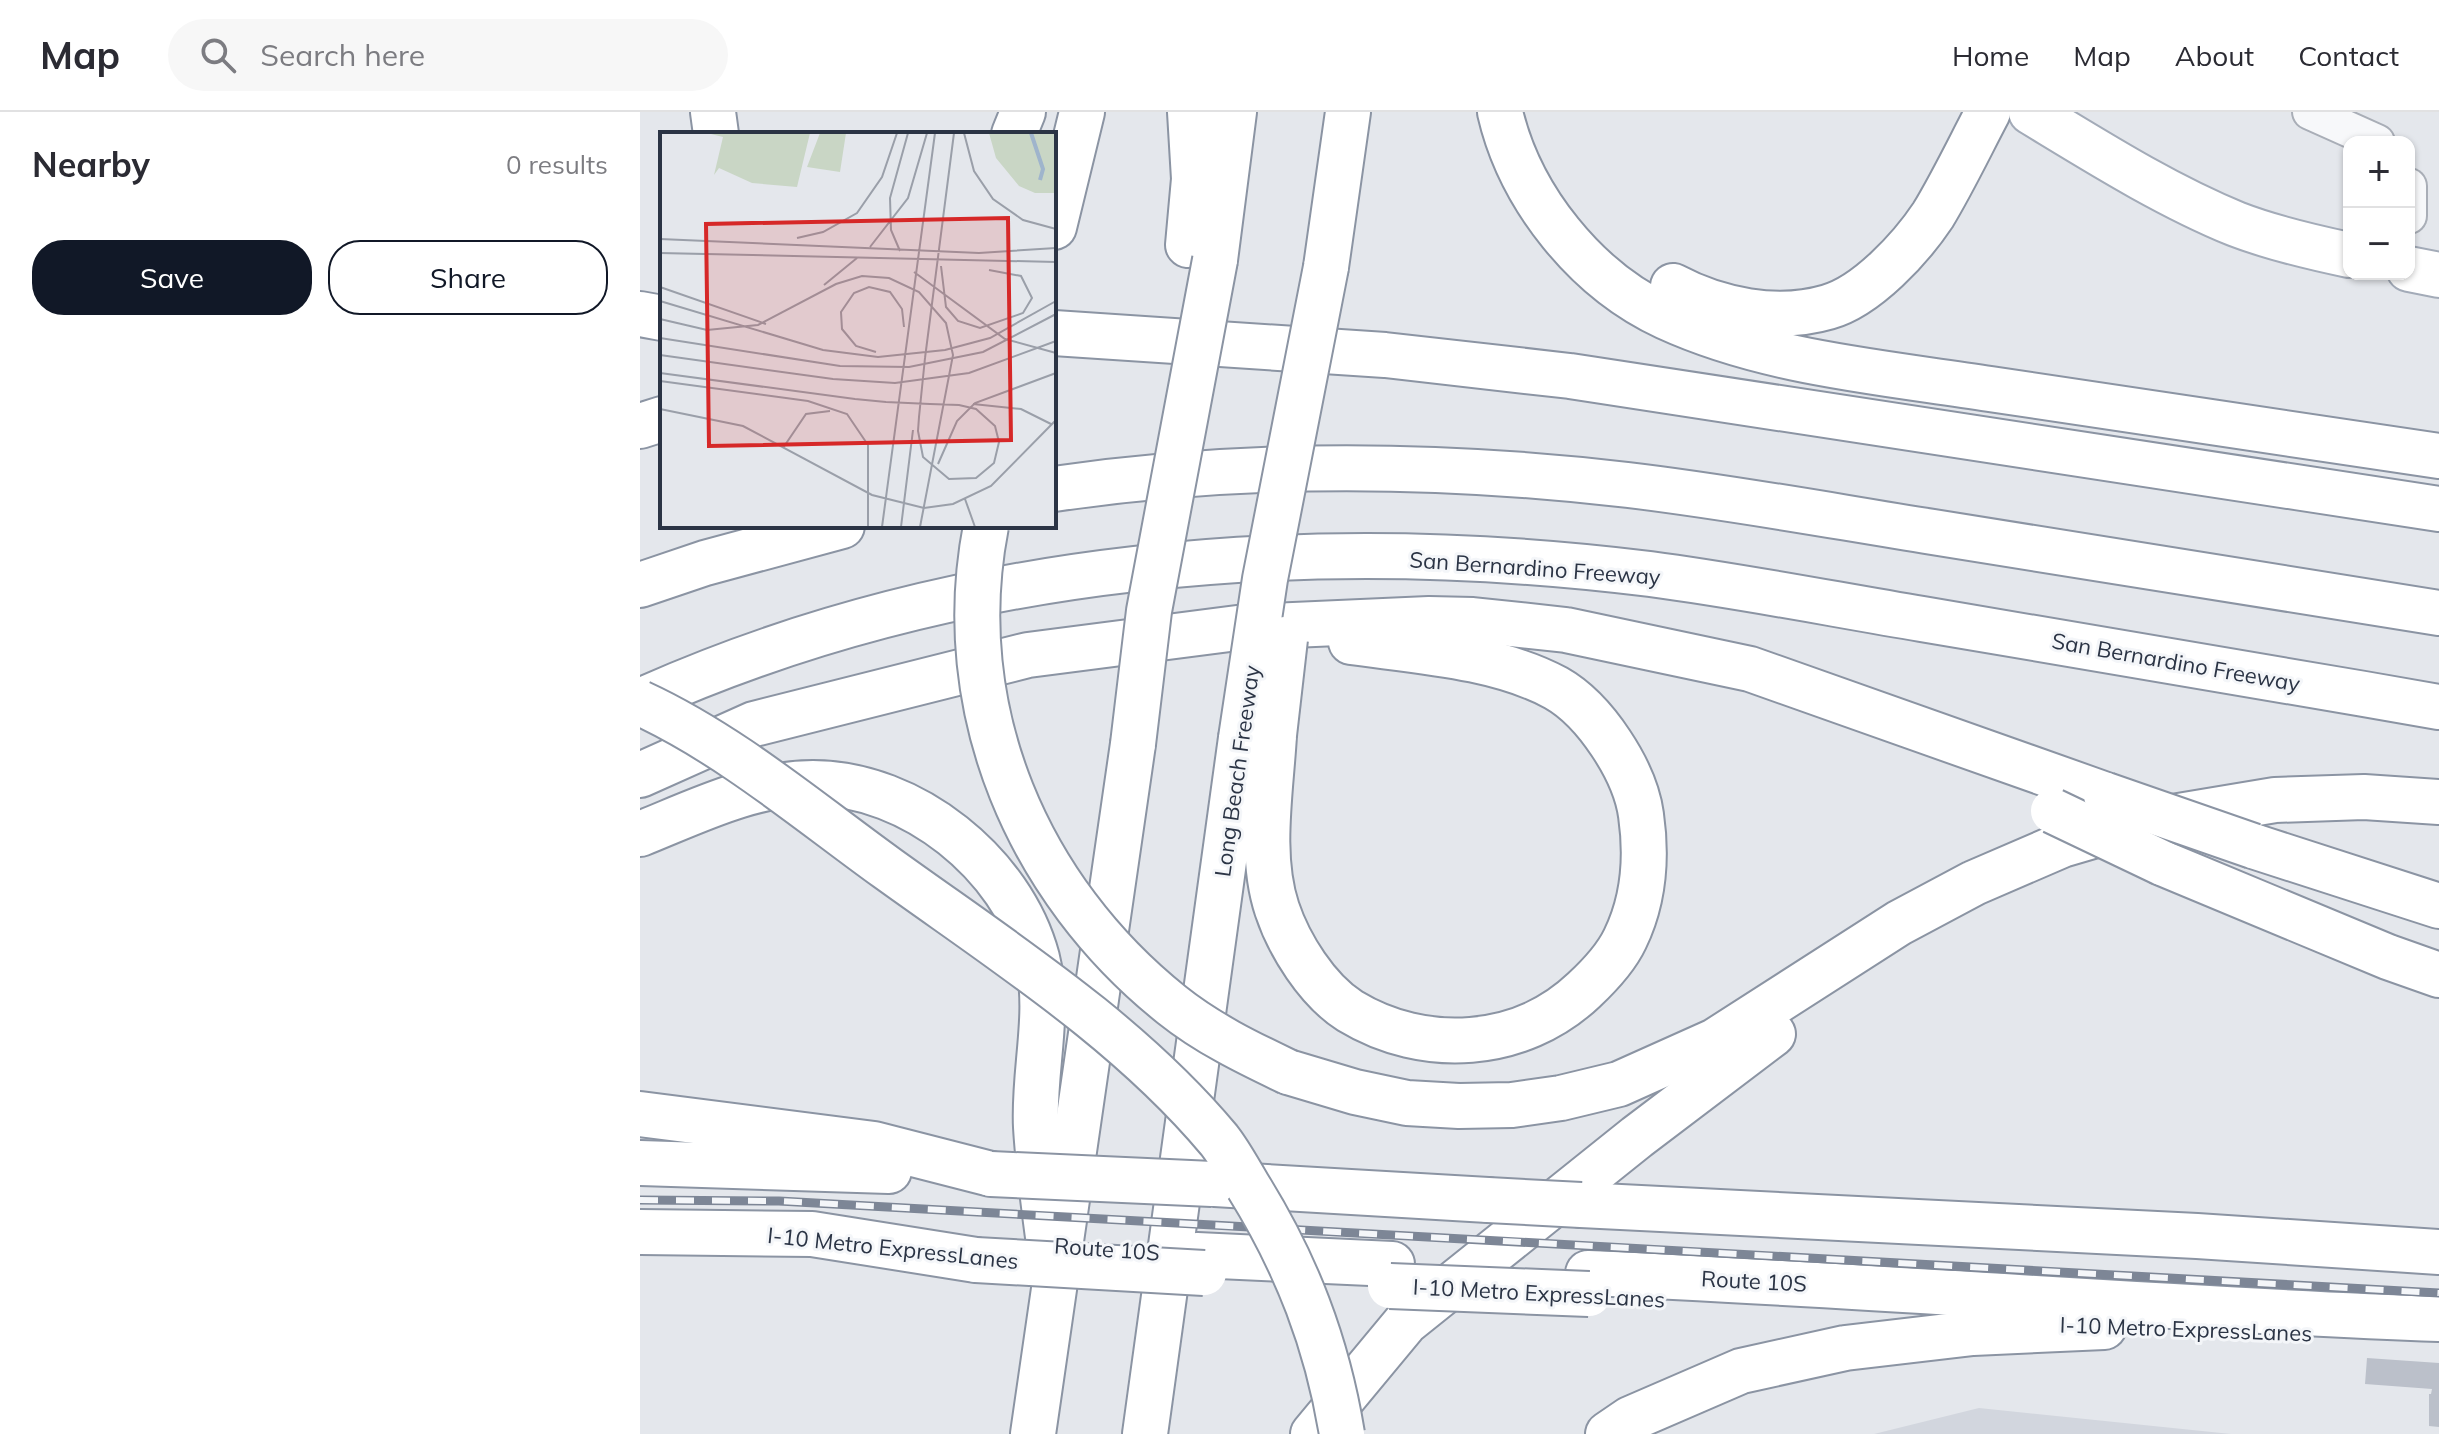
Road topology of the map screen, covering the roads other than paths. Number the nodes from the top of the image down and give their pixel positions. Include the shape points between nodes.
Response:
1 (713, 112) edge
2 (1023, 112) edge
3 (1082, 112) edge
4 (1190, 112) edge
5 (1234, 112) edge
6 (1348, 112) edge
7 (1500, 112) edge
8 (1519, 112) edge
9 (1988, 112) edge
10 (2031, 112) edge
11 (2310, 112) edge
12 (716, 132) edge
13 (1015, 132) edge
14 (2364, 136) edge
15 (1056, 219) edge
16 (2343, 254) edge
17 (1200, 259) junction
18 (2415, 270) edge
19 (2439, 275) edge
20 (640, 314) edge
21 (660, 318) edge
22 (1056, 336) edge
23 (660, 420) edge
24 (640, 426) edge
25 (2439, 456) edge
26 (1056, 489) edge
27 (2439, 509) edge
28 (835, 528) edge
29 (986, 528) edge
30 (640, 585) edge
31 (2439, 613) edge
32 (1245, 627) junction
33 (1646, 646) junction
34 (640, 702) edge
35 (2439, 707) edge
36 (1258, 736) junction
37 (640, 775) edge
38 (2439, 802) edge
39 (2058, 828) junction
40 (640, 834) edge
41 (2439, 906) edge
42 (2439, 975) edge
43 (640, 1114) edge
44 (640, 1163) edge
45 (991, 1174) junction
46 (640, 1232) edge
47 (2439, 1252) edge
48 (1588, 1283) junction
49 (1054, 1284) junction
50 (2439, 1319) edge
51 (2111, 1327) junction
52 (2439, 1341) edge
53 (1033, 1434) edge
54 (1145, 1434) edge
55 (1313, 1434) edge
56 (1342, 1434) edge
57 (1608, 1434) edge

1 - 12 main road
2 - 13 main road
3 - 15 main road
4 - 17 main road
5 - 17 main road
6 - 36 main road, Long Beach Freeway, bridge via 1326,267 1265,579
7 - 25 main road via 1531,192 1574,249 1618,289 1692,327 1745,346 1845,367
8 - 9 main road via 1568,202 1624,258 1694,297 1766,313 1797,313 1830,307 1859,291 1907,248 1932,216
10 - 16 main road via 2237,224
11 - 14 street
17 - 49 main road, bridge
18 - 19 main road
20 - 21 main road
22 - 27 main road via 1385,355 1570,376
23 - 24 main road
26 - 31 main road via 1328,468 1549,478 1694,494
28 - 30 main road
29 - 39 main road, bridge via 978,628 983,696 996,754 1021,816 1058,883 1116,954 1173,1006 1288,1072 1355,1092 1407,1103 1512,1105 1619,1084 1715,1041
32 - 33 main road via 1473,620
32 - 36 main road via 1443,655 1558,689 1617,750 1638,795 1645,847 1641,895 1625,940 1565,1008 1520,1031 1470,1042 1423,1039 1381,1027 1347,1009 1296,952 1276,908
32 - 37 main road via 1028,655 754,724
33 - 39 main road via 1765,689
33 - 41 main road, bridge via 1750,669
34 - 35 main road, San Bernardino Freeway via 803,639 947,600 1174,564 1340,557 1455,559 1651,575
34 - 56 main road, bridge via 761,777 1050,986 1151,1068 1220,1142 1274,1228 1315,1321 1333,1379
36 - 54 main road, Long Beach Freeway
38 - 39 main road via 2364,797 2275,800 2137,823
39 - 42 main road, bridge via 2162,863
39 - 55 main road via 1637,1137 1406,1322
40 - 49 main road via 745,792 813,783 858,789 904,805 948,829 987,867 1018,912 1037,958 1042,1003 1036,1125
43 - 45 main road via 874,1144
44 - 45 main road
45 - 47 main road, bridge
46 - 48 main road, I-10 Metro ExpressLanes, bridge via 812,1234 878,1244 1390,1286
48 - 50 main road, Route 10S via 1764,1281
48 - 51 main road, I-10 Metro ExpressLanes
49 - 53 main road
51 - 52 main road, I-10 Metro ExpressLanes
51 - 57 main road via 1973,1333 1845,1348 1741,1371 1630,1419

